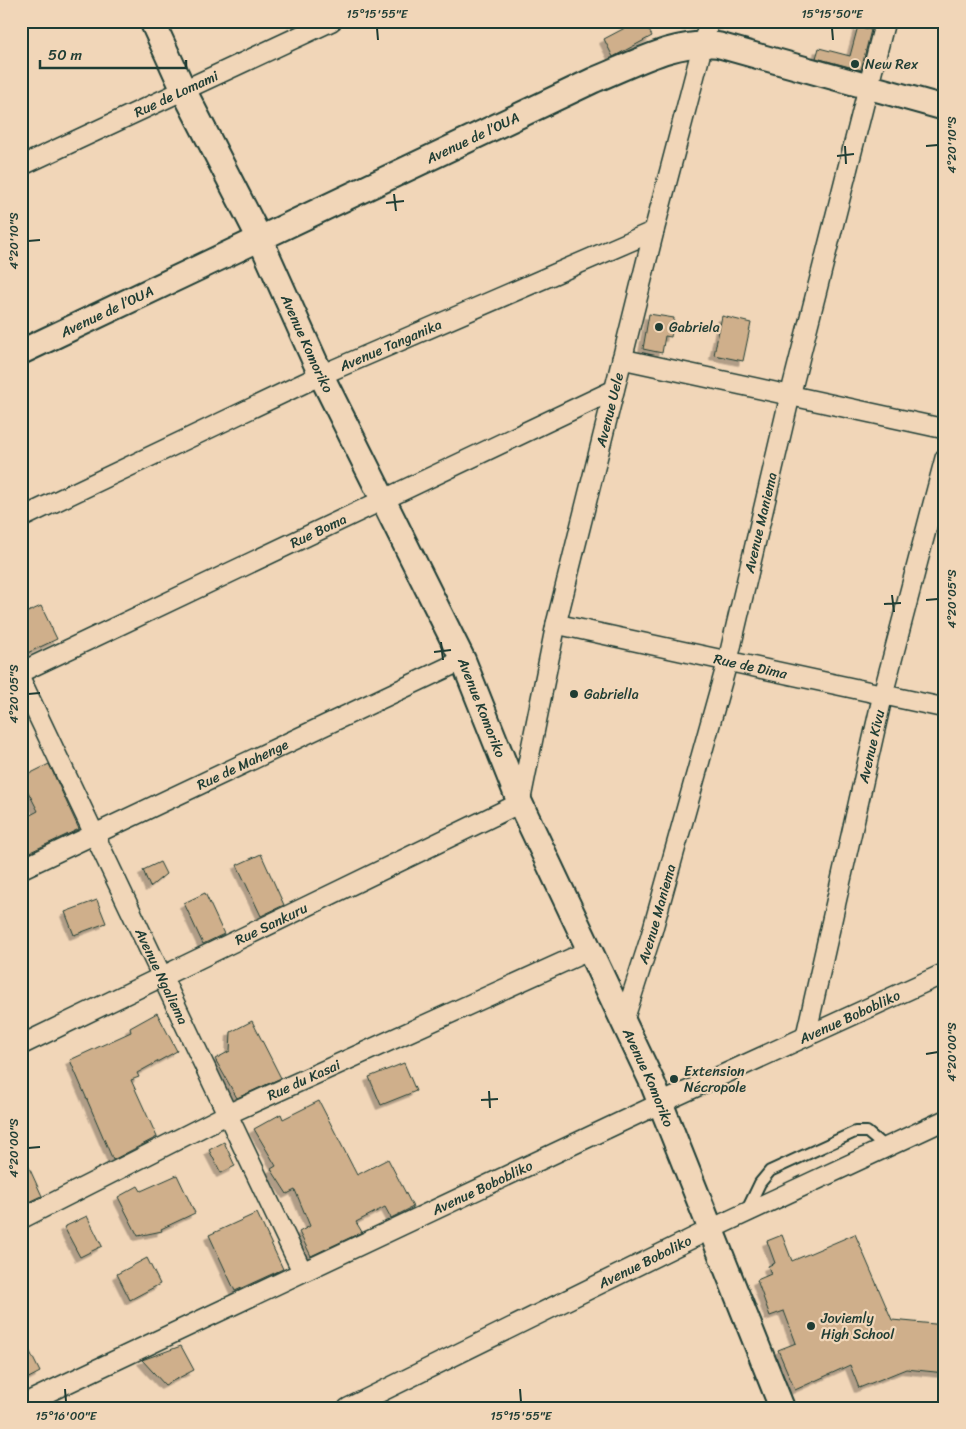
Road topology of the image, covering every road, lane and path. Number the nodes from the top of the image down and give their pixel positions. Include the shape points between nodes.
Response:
1 (152, 21) edge
2 (332, 21) edge
3 (885, 21) edge
4 (707, 32) edge
5 (870, 87) junction
6 (184, 91) junction
7 (945, 108) edge
8 (21, 166) edge
9 (654, 231) junction
10 (260, 239) junction
11 (21, 352) edge
12 (622, 359) junction
13 (321, 375) junction
14 (614, 390) junction
15 (790, 396) junction
16 (945, 429) edge
17 (945, 458) edge
18 (382, 499) junction
19 (21, 518) edge
20 (556, 624) junction
21 (462, 660) junction
22 (728, 660) junction
23 (21, 672) edge
24 (21, 680) edge
25 (883, 694) junction
26 (945, 708) edge
27 (520, 803) junction
28 (93, 835) junction
29 (21, 869) edge
30 (590, 950) junction
31 (945, 973) edge
32 (161, 977) junction
33 (624, 1020) junction
34 (806, 1035) junction
35 (21, 1045) edge
36 (661, 1103) junction
37 (228, 1114) junction
38 (945, 1120) edge
39 (886, 1148) junction
40 (745, 1214) junction
41 (21, 1219) edge
42 (709, 1230) junction
43 (302, 1271) junction
44 (21, 1405) edge
45 (348, 1408) edge
46 (782, 1408) edge

1 - 6 street, Avenue Komoriko
2 - 6 street, Rue de Lomami
3 - 5 street, Avenue Maniema
4 - 5 street, Avenue de l’OUA via 734,48
4 - 9 street, Avenue Uele
4 - 10 street, Avenue de l’OUA via 678,48 594,80
5 - 7 street, Avenue de l’OUA
5 - 15 street, Avenue Maniema
6 - 8 street, Rue de Lomami
6 - 10 street, Avenue Komoriko
9 - 12 street, Avenue Uele
9 - 13 street, Avenue Tanganika
10 - 11 street, Avenue de l’OUA
10 - 13 street, Avenue Komoriko
12 - 14 street, Avenue Uele
12 - 15 street
13 - 18 street, Avenue Komoriko
13 - 19 street, Avenue Tanganika
14 - 18 street, Rue Boma
14 - 20 street, Avenue Uele
15 - 16 street
15 - 22 street, Avenue Maniema
17 - 25 street, Avenue Kivu
18 - 21 street, Avenue Komoriko
18 - 23 street, Rue Boma
20 - 22 street, Rue de Dima
20 - 27 street, Avenue Uele
21 - 27 street, Avenue Komoriko
21 - 28 street, Rue de Mahenge
22 - 25 street, Rue de Dima
22 - 33 street, Avenue Maniema
24 - 28 street, Avenue Ngaliema
25 - 26 street, Rue de Dima
25 - 34 street, Avenue Kivu
27 - 30 street, Avenue Komoriko
27 - 32 street, Rue Sankuru
28 - 29 street, Rue de Mahenge
28 - 32 street, Avenue Ngaliema
30 - 33 street, Avenue Komoriko
30 - 37 street, Rue du Kasai
31 - 34 street, Avenue Bobobliko
32 - 35 street, Rue Sankuru
32 - 37 street, Avenue Ngaliema
33 - 36 street, Avenue Komoriko
34 - 36 street, Avenue Bobobliko
36 - 42 street, Avenue Komoriko
36 - 43 street, Avenue Bobobliko
37 - 41 street, Rue du Kasai
37 - 43 street, Avenue Ngaliema
38 - 39 street, Avenue Boboliko
39 - 40 street, Avenue Boboliko
39 - 40 lane via 867,1132 855,1132 770,1171 760,1183
40 - 42 street, Avenue Boboliko
42 - 45 street, Avenue Boboliko
42 - 46 street, Avenue Komoriko
43 - 44 street, Avenue Bobobliko

